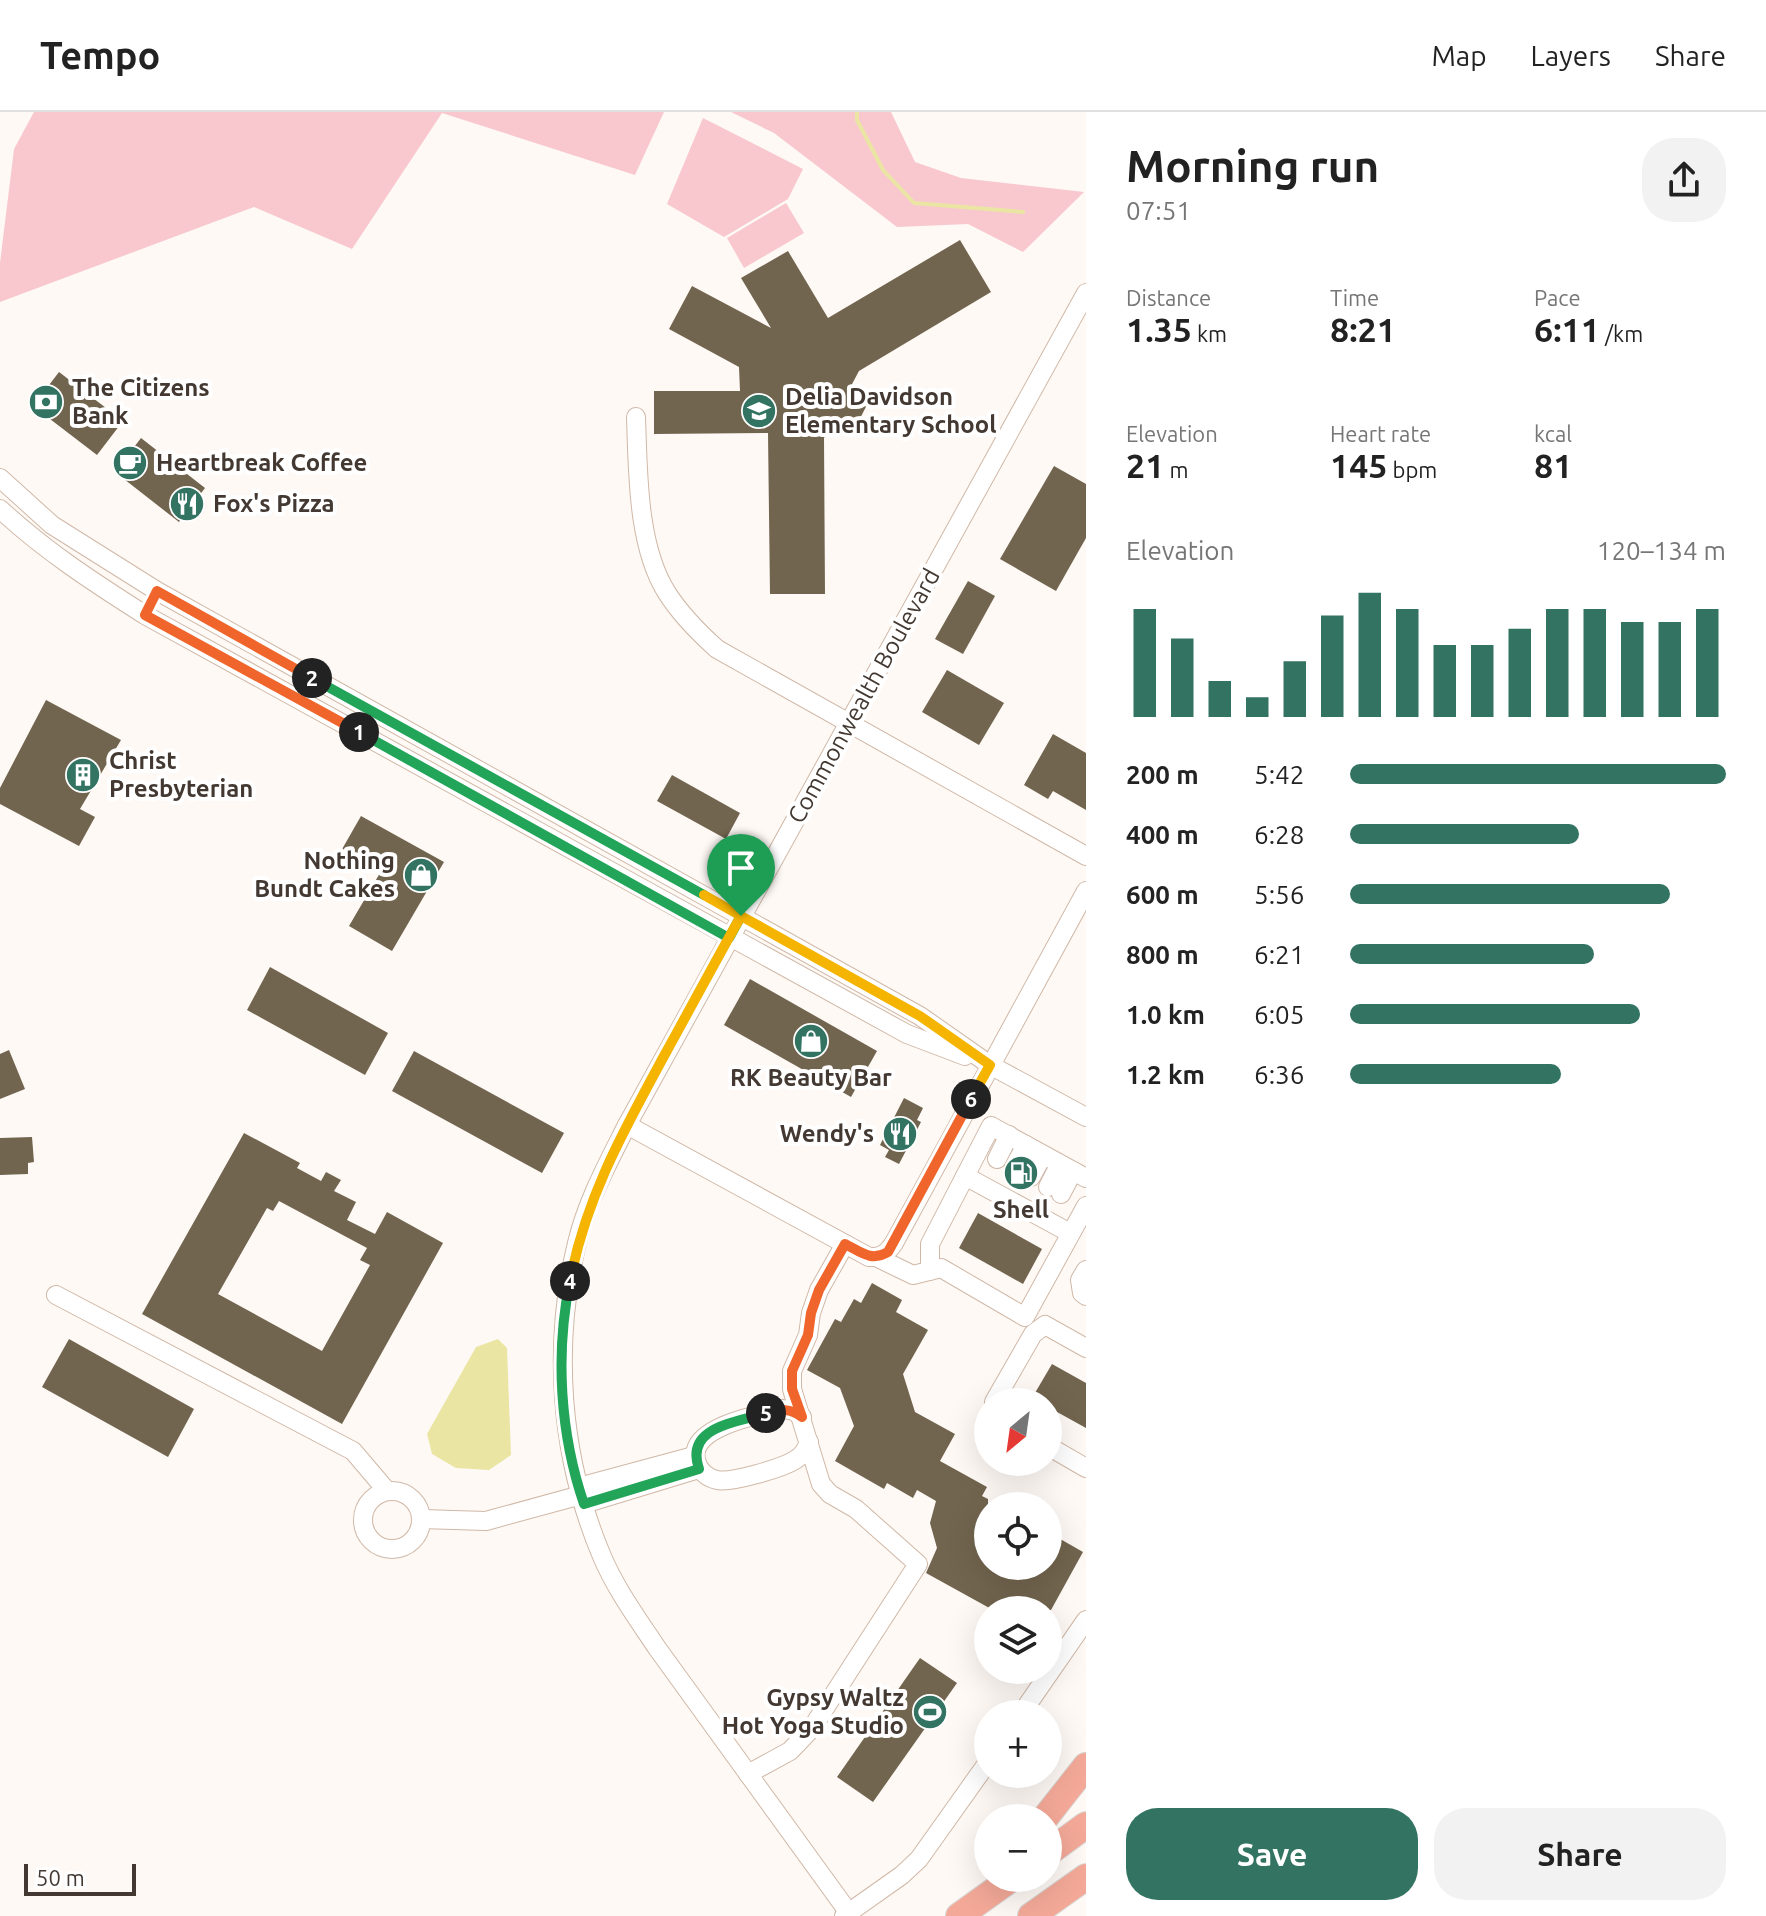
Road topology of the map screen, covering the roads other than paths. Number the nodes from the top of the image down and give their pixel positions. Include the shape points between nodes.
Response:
1 (1086, 293) edge
2 (636, 417) dead end
3 (0, 478) edge
4 (0, 509) edge
5 (161, 582) junction
6 (143, 619) junction
7 (849, 723) junction
8 (1086, 856) edge
9 (1086, 891) edge
10 (741, 916) junction
11 (729, 938) junction
12 (990, 1065) junction
13 (1086, 1117) edge
14 (627, 1125) junction
15 (1003, 1132) junction
16 (1026, 1145) junction
17 (1043, 1155) junction
18 (1073, 1171) edge
19 (998, 1177) junction
20 (1047, 1203) junction
21 (1086, 1206) edge
22 (1070, 1233) junction
23 (845, 1244) junction
24 (878, 1258) junction
25 (1086, 1270) edge
26 (930, 1271) junction
27 (56, 1295) dead end
28 (1086, 1296) edge
29 (1086, 1348) edge
30 (1002, 1388) edge
31 (802, 1417) junction
32 (809, 1442) junction
33 (1062, 1454) edge
34 (697, 1462) junction
35 (1086, 1468) edge
36 (387, 1491) junction
37 (581, 1496) junction
38 (421, 1519) junction
39 (1086, 1620) edge
40 (1031, 1700) edge
41 (1086, 1766) edge
42 (748, 1774) junction
43 (974, 1782) edge
44 (1056, 1804) edge
45 (1086, 1825) edge
46 (1062, 1843) edge
47 (1086, 1877) edge
48 (974, 1891) edge
49 (992, 1892) edge
50 (1086, 1896) edge
51 (846, 1914) edge
52 (948, 1916) edge
53 (959, 1916) edge
54 (1031, 1916) edge
55 (1049, 1916) edge

1 - 7 street, Commonwealth Boulevard
2 - 7 street via 642,511 665,591 717,649
3 - 5 street via 52,525
4 - 6 street via 45,549
5 - 6 street
5 - 10 street
6 - 11 street
7 - 8 street
7 - 10 street, Commonwealth Boulevard
9 - 12 street
10 - 11 street, Commonwealth Boulevard
10 - 12 street via 920,1016
11 - 12 street via 907,1034
11 - 14 street, Commonwealth Boulevard
12 - 13 street
12 - 24 street via 894,1243
14 - 23 street
14 - 37 street, Commonwealth Boulevard via 595,1190 567,1292 562,1394
15 - 16 street
15 - 19 street
15 - 19 street via 991,1126
16 - 17 street
16 - 19 street
17 - 18 street
17 - 19 street
18 - 20 street
19 - 20 street
19 - 26 street via 930,1244
20 - 22 street
21 - 22 street
22 - 26 street via 1025,1317 941,1268
23 - 24 street
23 - 31 street via 819,1290 792,1371
24 - 26 street via 913,1275
25 - 28 street via 1080,1280
27 - 36 street via 353,1451
29 - 30 street via 1045,1325 1033,1334
31 - 32 street
31 - 34 street via 783,1409 710,1430 698,1444
32 - 34 street via 793,1462 730,1480 716,1480
32 - 42 street via 821,1484 918,1564 812,1728 790,1751
33 - 35 street
34 - 37 street
36 - 38 street via 414,1501
36 - 38 street via 365,1510 365,1529 375,1543 392,1549 408,1544
37 - 38 street via 486,1521
37 - 42 street, Commonwealth Boulevard via 601,1554 627,1604
39 - 40 street
41 - 44 highway
42 - 51 street, Commonwealth Boulevard
43 - 51 street via 919,1859
45 - 46 highway
47 - 54 highway
48 - 52 highway
49 - 53 highway
50 - 55 highway

